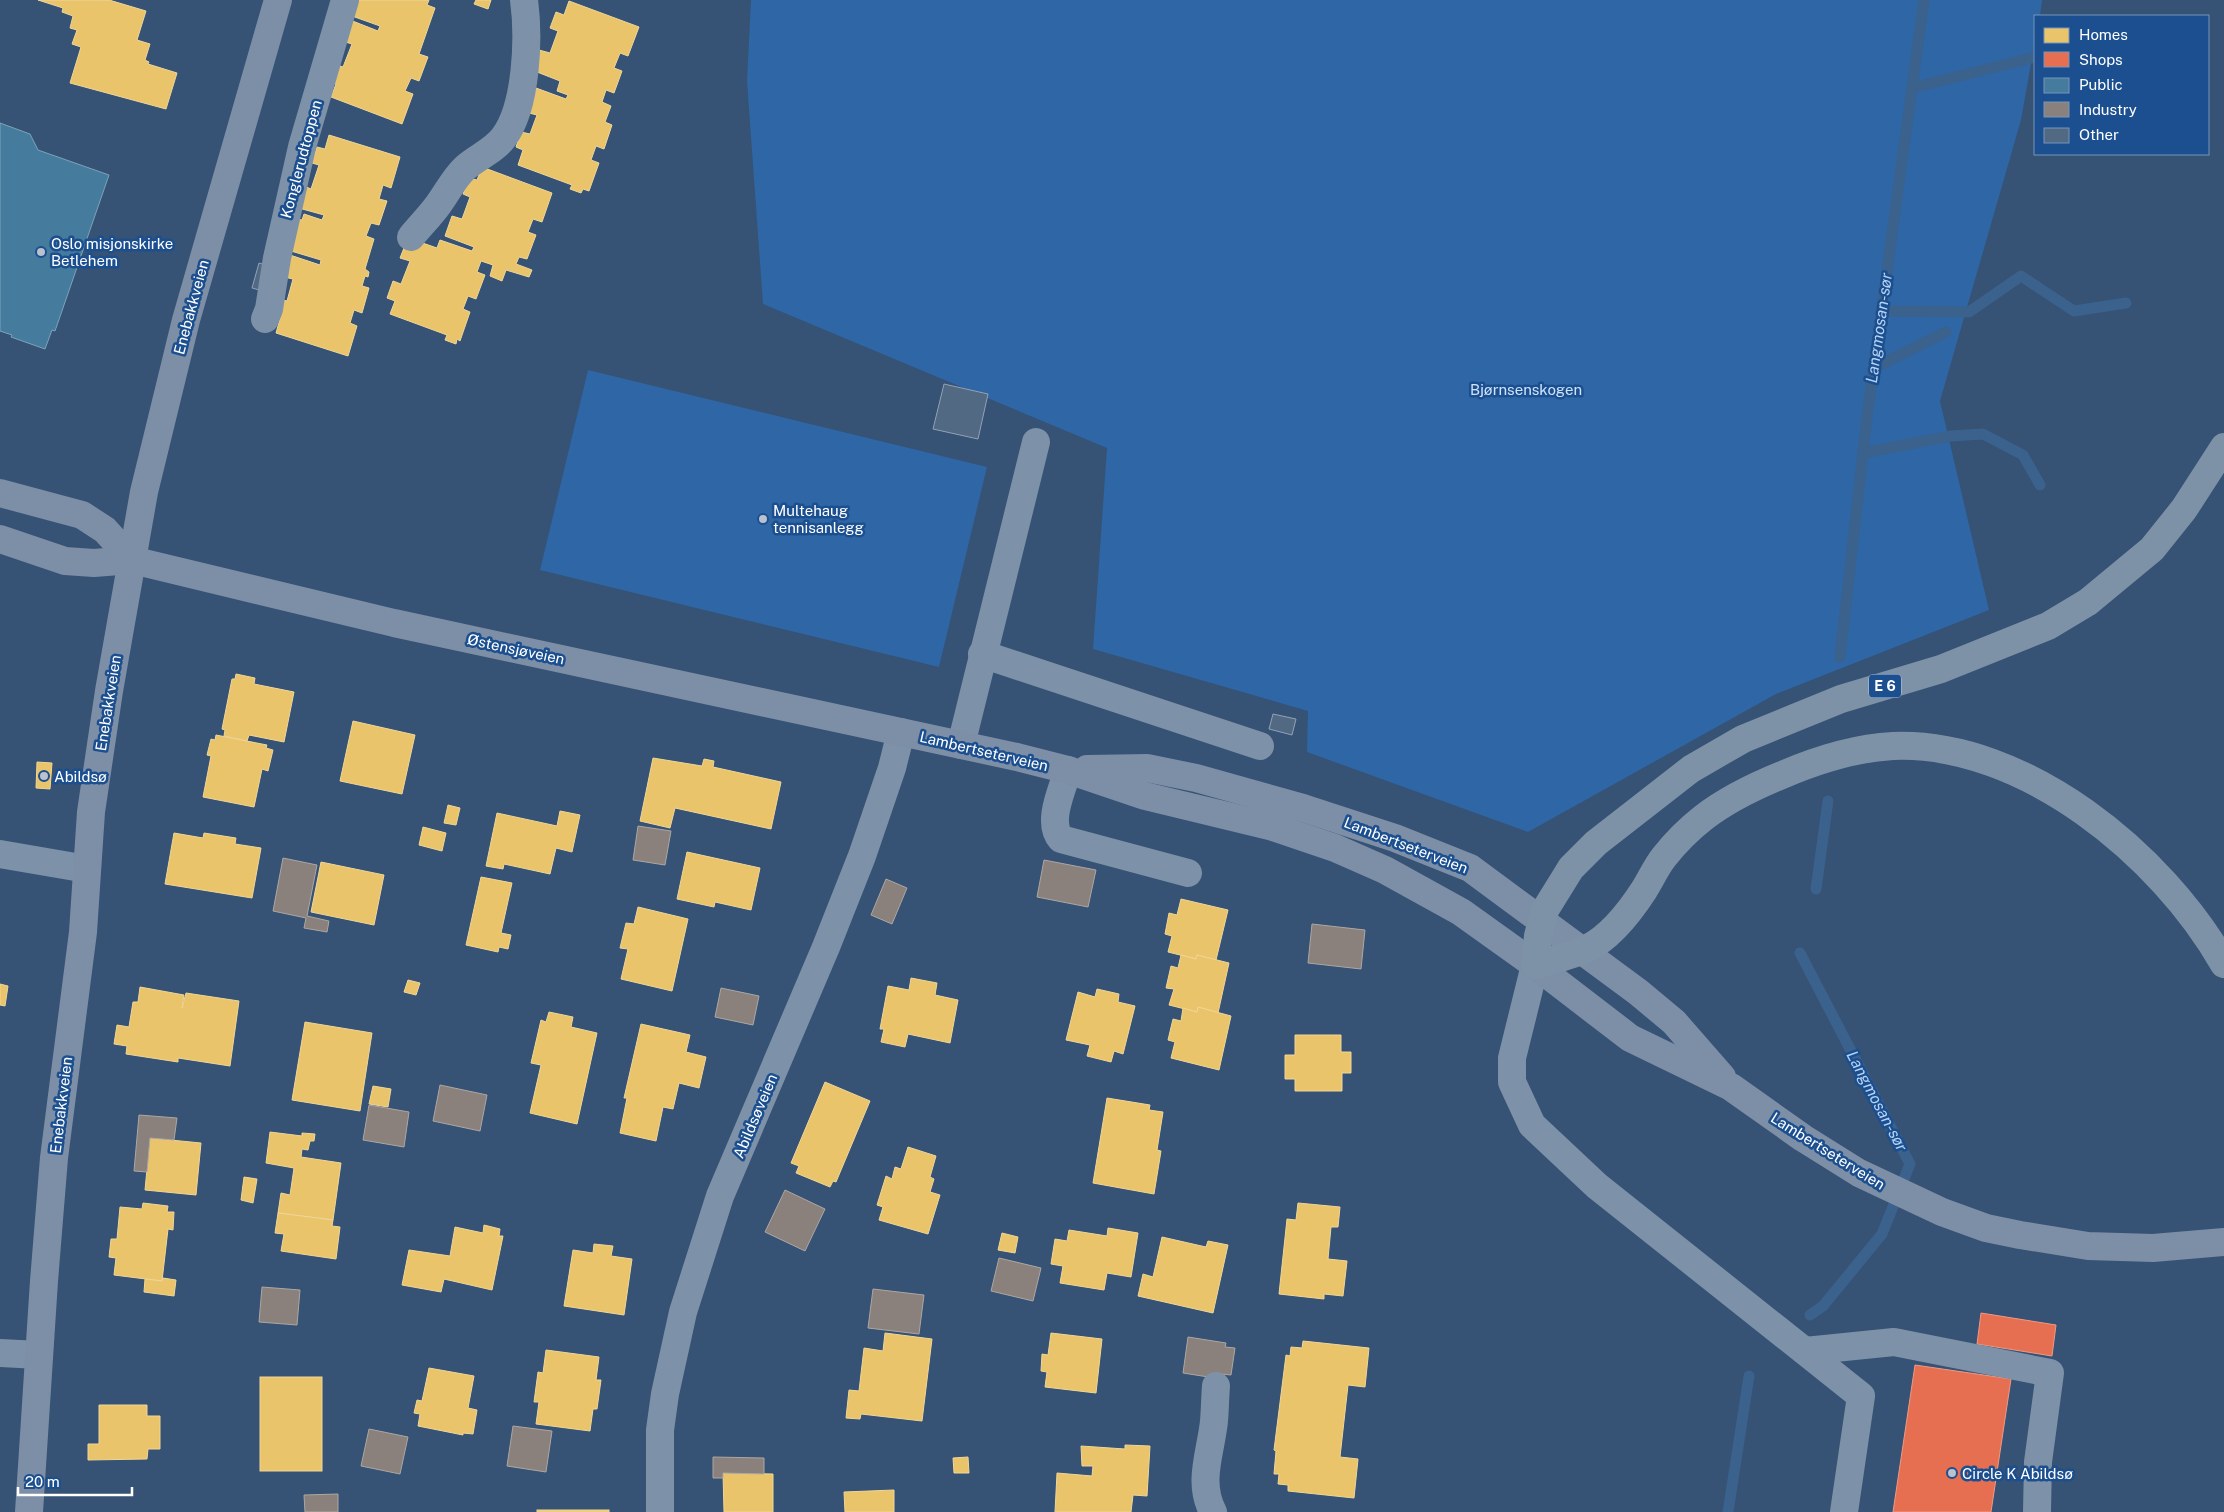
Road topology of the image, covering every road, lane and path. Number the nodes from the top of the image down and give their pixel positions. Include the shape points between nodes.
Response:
1 (278, 0) edge
2 (345, 0) edge
3 (524, 0) edge
4 (411, 236) dead end
5 (265, 319) dead end
6 (1036, 442) dead end
7 (2224, 447) edge
8 (0, 494) edge
9 (0, 539) edge
10 (132, 560) junction
11 (982, 654) junction
12 (901, 732) junction
13 (961, 745) junction
14 (1260, 746) dead end
15 (1068, 770) junction
16 (0, 854) edge
17 (87, 869) junction
18 (1188, 873) dead end
19 (1542, 920) junction
20 (1583, 950) junction
21 (2224, 964) edge
22 (1535, 965) junction
23 (1731, 1086) junction
24 (2224, 1242) edge
25 (1805, 1352) junction
26 (0, 1353) edge
27 (39, 1354) junction
28 (1216, 1386) dead end
29 (29, 1512) edge
30 (660, 1512) edge
31 (1213, 1512) edge
32 (1844, 1512) edge
33 (2037, 1512) edge

1 - 10 main road, Enebakkveien via 186,320 144,492
2 - 5 street, Konglerudtoppen via 302,147
3 - 4 street via 523,79 512,123 504,138 465,168
6 - 11 street
7 - 19 highway, E 6 via 2184,510 2152,549 2088,602 2048,626 1942,669 1841,699 1743,739 1690,769 1596,843 1571,868
8 - 10 main road via 82,515 105,530
9 - 10 main road, Østensjøveien via 65,561
10 - 12 main road, Østensjøveien via 394,623
10 - 17 main road, Enebakkveien via 91,812
11 - 13 street
11 - 14 street
12 - 13 main road, Lambertseterveien
12 - 30 street, Abildsøveien via 862,856 720,1196 683,1312 660,1430
13 - 15 main road, Lambertseterveien
15 - 18 street via 1056,814 1055,828 1061,839
15 - 19 main road, Lambertseterveien via 1147,768 1293,804 1395,838 1470,868
15 - 22 main road, Lambertseterveien via 1145,796 1273,827 1335,848 1385,870 1461,912
16 - 17 street
17 - 27 main road, Enebakkveien via 83,932 53,1166
19 - 20 main road, Lambertseterveien
19 - 22 highway, E 6
20 - 21 highway via 1609,933 1643,891 1663,858 1705,816 1758,785 1811,763 1856,750 1894,746 1942,750 1979,759 2010,770 2068,801 2126,843 2171,889
20 - 22 highway
20 - 23 main road, Lambertseterveien via 1674,1022
22 - 23 main road, Lambertseterveien via 1630,1038
22 - 25 street via 1512,1058 1512,1082 1532,1125 1597,1186
23 - 24 main road, Lambertseterveien via 1803,1138 1859,1173 1942,1212 1986,1228 2020,1236 2118,1249
25 - 32 street via 1861,1396
25 - 33 street via 1894,1342 2050,1373 2038,1462
26 - 27 street
27 - 29 main road, Enebakkveien
28 - 31 street via 1214,1422 1204,1481

